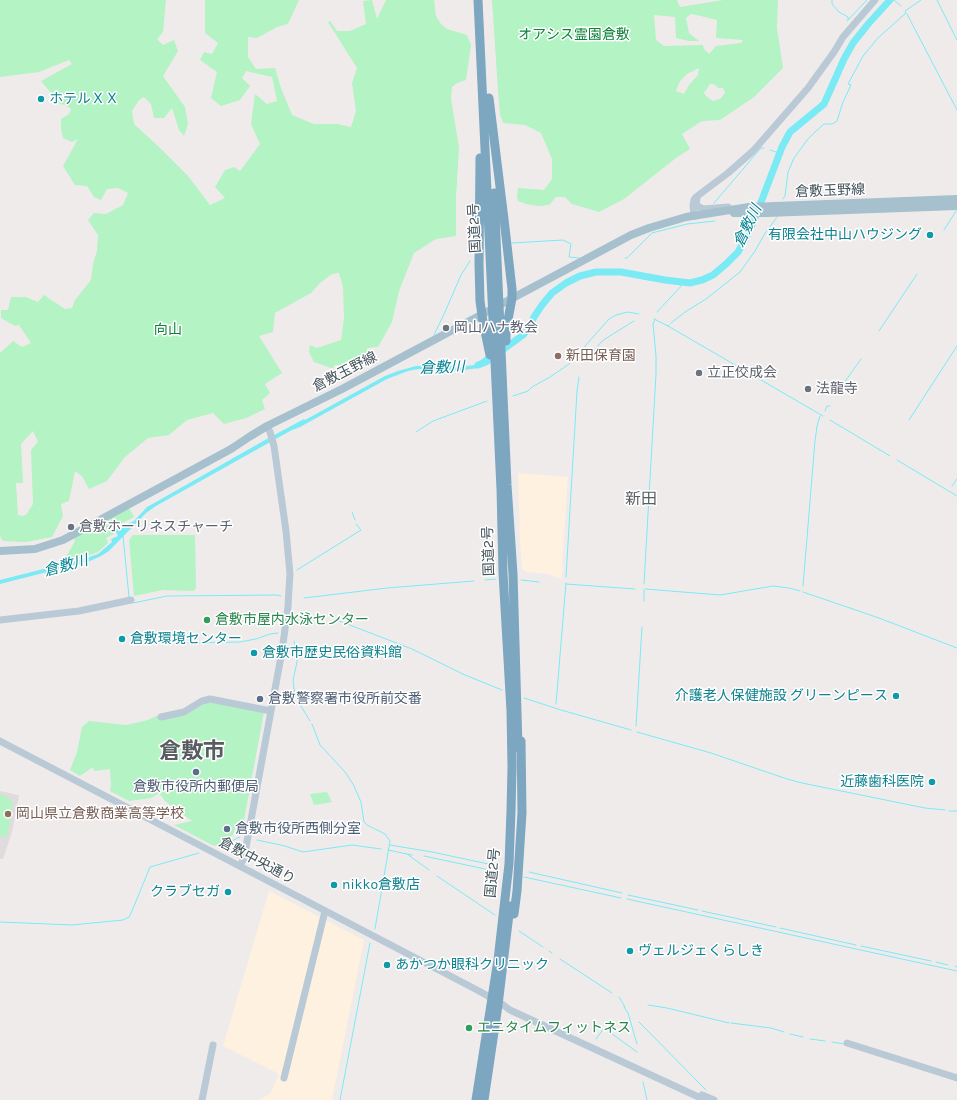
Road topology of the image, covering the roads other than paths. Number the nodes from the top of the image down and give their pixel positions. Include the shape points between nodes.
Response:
1 (478, 0) edge
2 (484, 0) edge
3 (874, 0) edge
4 (486, 96) junction
5 (699, 194) junction
6 (957, 199) edge
7 (957, 206) edge
8 (748, 210) junction
9 (769, 210) junction
10 (694, 216) junction
11 (512, 298) junction
12 (482, 314) junction
13 (498, 346) junction
14 (498, 359) junction
15 (269, 429) junction
16 (504, 487) junction
17 (0, 551) edge
18 (129, 600) dead end
19 (0, 620) edge
20 (271, 711) junction
21 (161, 717) dead end
22 (517, 719) junction
23 (0, 741) edge
24 (512, 768) junction
25 (511, 864) junction
26 (240, 866) junction
27 (325, 911) junction
28 (488, 996) junction
29 (502, 1004) junction
30 (847, 1043) dead end
31 (213, 1045) dead end
32 (284, 1078) dead end
33 (957, 1078) edge
34 (202, 1100) edge
35 (472, 1100) edge
36 (476, 1100) edge
37 (484, 1100) edge
38 (488, 1100) edge
39 (705, 1100) edge
40 (714, 1100) edge

1 - 4 highway, 国道2号
2 - 4 highway, 国道2号
3 - 5 street via 843,37 808,88 753,151
4 - 11 highway via 506,232
4 - 12 highway via 480,164 479,257
4 - 13 highway, 国道2号
5 - 8 street via 696,204 703,209
5 - 10 street via 694,200
6 - 9 main road, 倉敷玉野線
7 - 9 main road, 倉敷玉野線
8 - 9 main road, 倉敷玉野線
8 - 10 main road, 倉敷玉野線
10 - 11 main road, 倉敷玉野線 via 664,222 636,233
11 - 12 main road, 倉敷玉野線
11 - 13 highway via 506,332
12 - 13 highway
12 - 15 main road, 倉敷玉野線
13 - 14 highway
13 - 14 highway, 国道2号
14 - 16 highway via 496,467
14 - 16 highway via 511,456 510,470
15 - 17 main road, 倉敷玉野線 via 249,437 63,540 35,549
15 - 20 street via 274,446 286,531 290,586
16 - 22 highway, 国道2号 via 513,574
16 - 24 highway, 国道2号 via 503,573
18 - 19 street via 79,611
20 - 21 street via 210,699 184,712
20 - 26 street via 244,858
22 - 25 highway, 国道2号 via 517,796
22 - 29 highway via 521,726 522,813 517,892
23 - 26 street, 倉敷中央通り
24 - 25 highway, 国道2号
24 - 28 highway via 509,778 505,863
25 - 36 highway, 国道2号
25 - 37 highway, 国道2号 via 504,967
26 - 27 street, 倉敷中央通り
27 - 28 street, 倉敷中央通り
27 - 32 street
28 - 29 street, 倉敷中央通り
28 - 35 highway
29 - 38 highway
29 - 39 street via 510,1010
29 - 40 street via 511,1005
30 - 33 street
31 - 34 street

